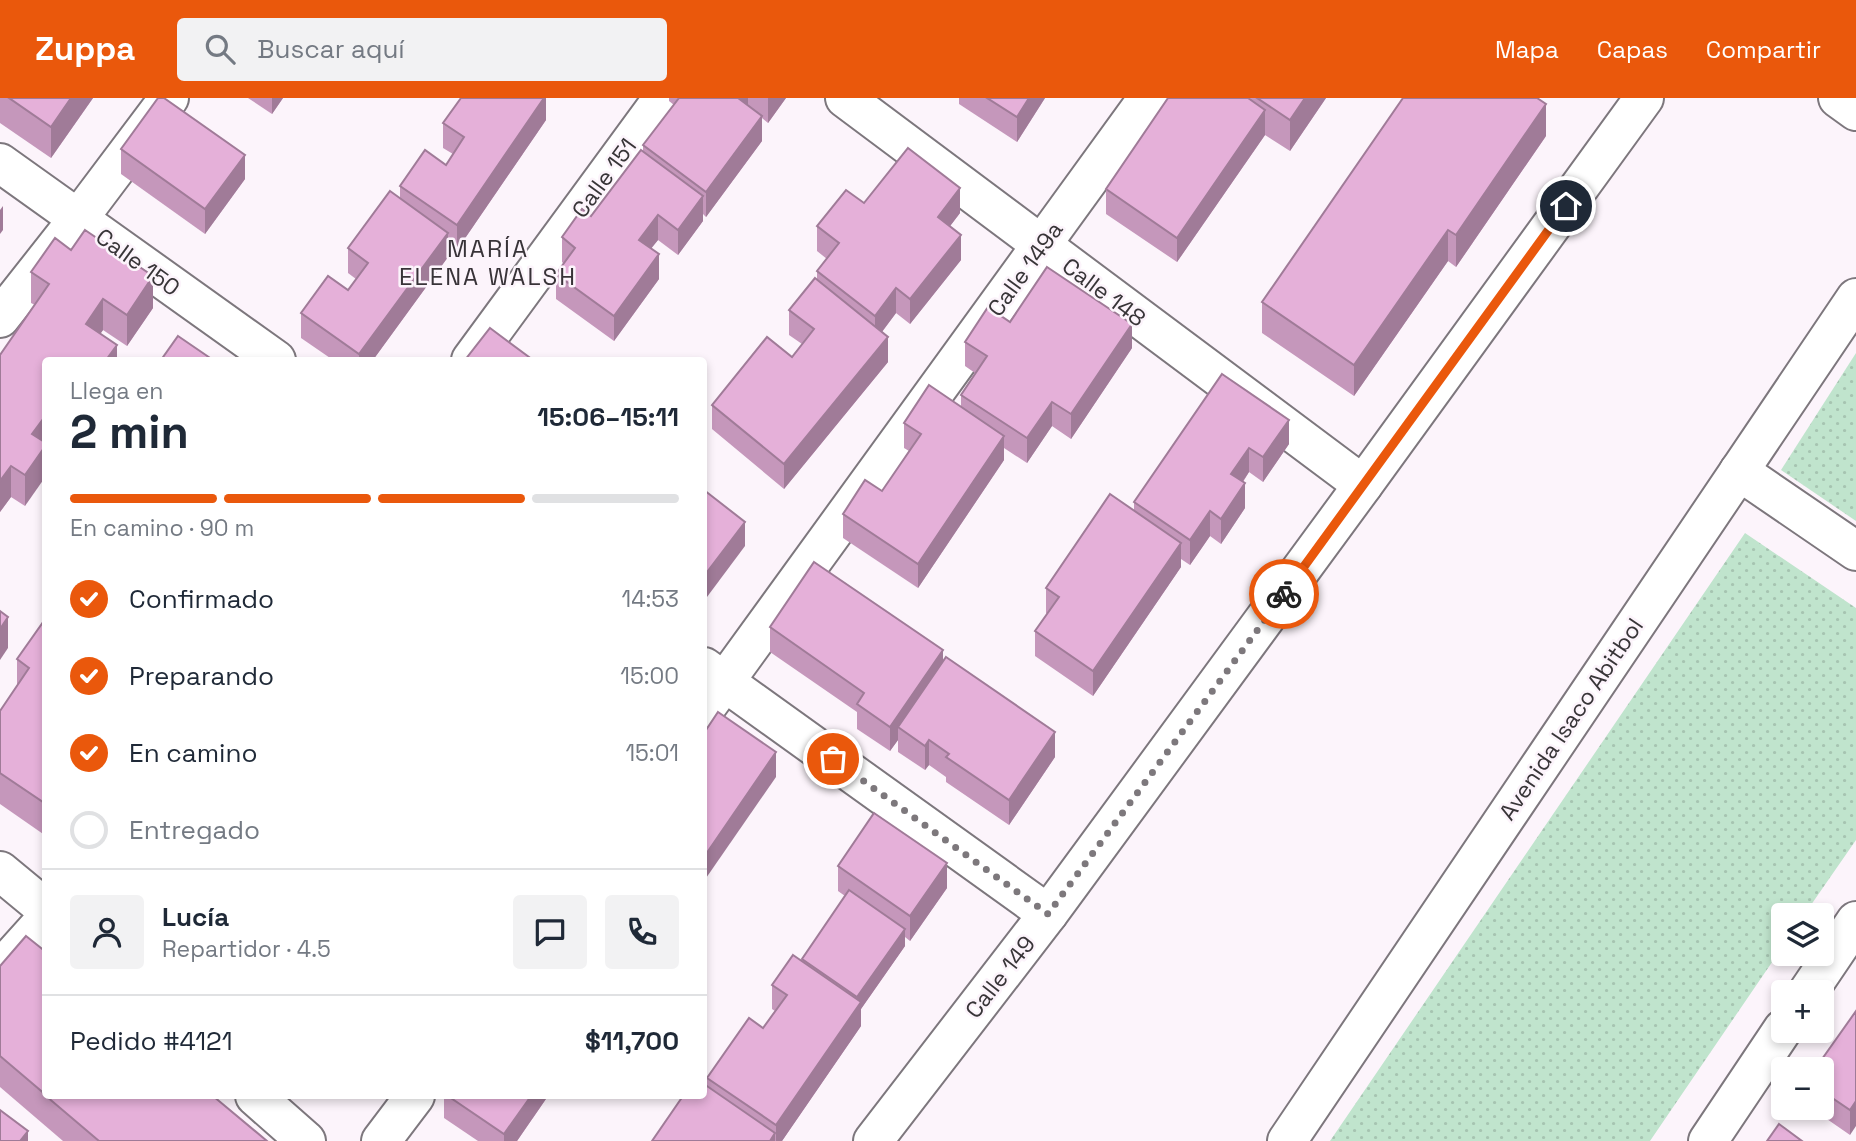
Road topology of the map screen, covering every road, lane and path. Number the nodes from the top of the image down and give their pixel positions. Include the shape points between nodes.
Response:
1 (169, 98) edge
2 (663, 98) edge
3 (845, 98) edge
4 (1149, 98) edge
5 (1644, 98) edge
6 (1838, 98) edge
7 (1856, 111) edge
8 (0, 163) edge
9 (78, 219) junction
10 (1042, 245) junction
11 (1856, 298) edge
12 (0, 318) edge
13 (272, 357) edge
14 (473, 357) edge
15 (1739, 471) junction
16 (1363, 485) junction
17 (1856, 551) edge
18 (711, 686) edge
19 (0, 871) edge
20 (42, 906) edge
21 (1048, 914) junction
22 (1856, 921) edge
23 (42, 923) edge
24 (0, 970) edge
25 (1816, 980) edge
26 (1774, 1043) edge
27 (258, 1099) edge
28 (413, 1099) edge
29 (306, 1141) edge
30 (381, 1141) edge
31 (873, 1141) edge
32 (1287, 1141) edge
33 (1708, 1141) edge

1 - 9 street
2 - 14 street, Calle 151
3 - 10 street, Calle 148
4 - 10 street, Calle 149a
5 - 16 street, Calle 149
6 - 7 street
8 - 9 street, Calle 150
9 - 12 street
9 - 13 street, Calle 150
10 - 16 street, Calle 148
10 - 18 street, Calle 149a
11 - 15 street, Avenida Isaco Abitbol
15 - 17 street
15 - 32 street, Avenida Isaco Abitbol
16 - 21 street, Calle 149
18 - 21 street
19 - 20 street
21 - 31 street, Calle 149
22 - 25 street
23 - 24 street
26 - 33 street
27 - 29 street
28 - 30 street

